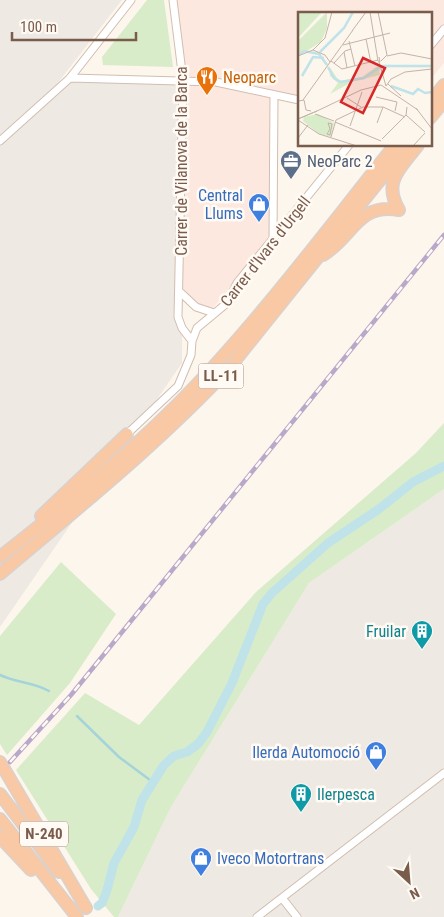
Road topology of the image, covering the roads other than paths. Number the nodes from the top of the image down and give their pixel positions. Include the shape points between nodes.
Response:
1 (131, 0) edge
2 (173, 0) edge
3 (444, 30) edge
4 (432, 44) edge
5 (70, 78) junction
6 (183, 80) junction
7 (444, 85) edge
8 (274, 95) junction
9 (298, 100) edge
10 (432, 100) edge
11 (444, 100) edge
12 (432, 115) edge
13 (0, 141) edge
14 (348, 146) edge
15 (395, 146) edge
16 (407, 146) edge
17 (417, 146) edge
18 (273, 239) junction
19 (316, 260) junction
20 (180, 292) junction
21 (214, 313) junction
22 (192, 341) junction
23 (126, 434) joint
24 (0, 556) edge
25 (0, 574) edge
26 (0, 762) edge
27 (444, 773) edge
28 (0, 794) edge
29 (0, 820) edge
30 (0, 837) edge
31 (282, 898) junction
32 (90, 912) edge
33 (76, 916) edge
34 (257, 917) edge
35 (297, 917) edge

1 - 5 street
2 - 6 street, Carrer de Vilanova de la Barca
3 - 4 street
5 - 6 street
5 - 13 street
6 - 8 street via 216,82
6 - 20 street, Carrer de Vilanova de la Barca
7 - 10 highway
8 - 9 street
8 - 18 street
11 - 12 highway
14 - 18 street, Carrer d'Ivars d'Urgell
15 - 24 highway, LL-11 via 260,312 179,402 109,467
16 - 19 highway, LL-11
17 - 19 highway via 393,179 392,196 398,210 381,207 367,214 337,246
18 - 21 street, Carrer d'Ivars d'Urgell via 237,283 227,303
19 - 25 highway, LL-11 via 199,400 110,482
20 - 21 street via 196,307
20 - 22 street, Carrer de Vilanova de la Barca via 179,323
21 - 22 street, Carrer d'Ivars d'Urgell via 197,328
22 - 23 street, Carrer d'Ivars d'Urgell via 191,355 178,386
23 - 24 highway
26 - 32 highway, N-240
27 - 31 street
28 - 32 highway, N-240
29 - 33 highway, N-240
30 - 33 highway, N-240
31 - 34 street
31 - 35 street

